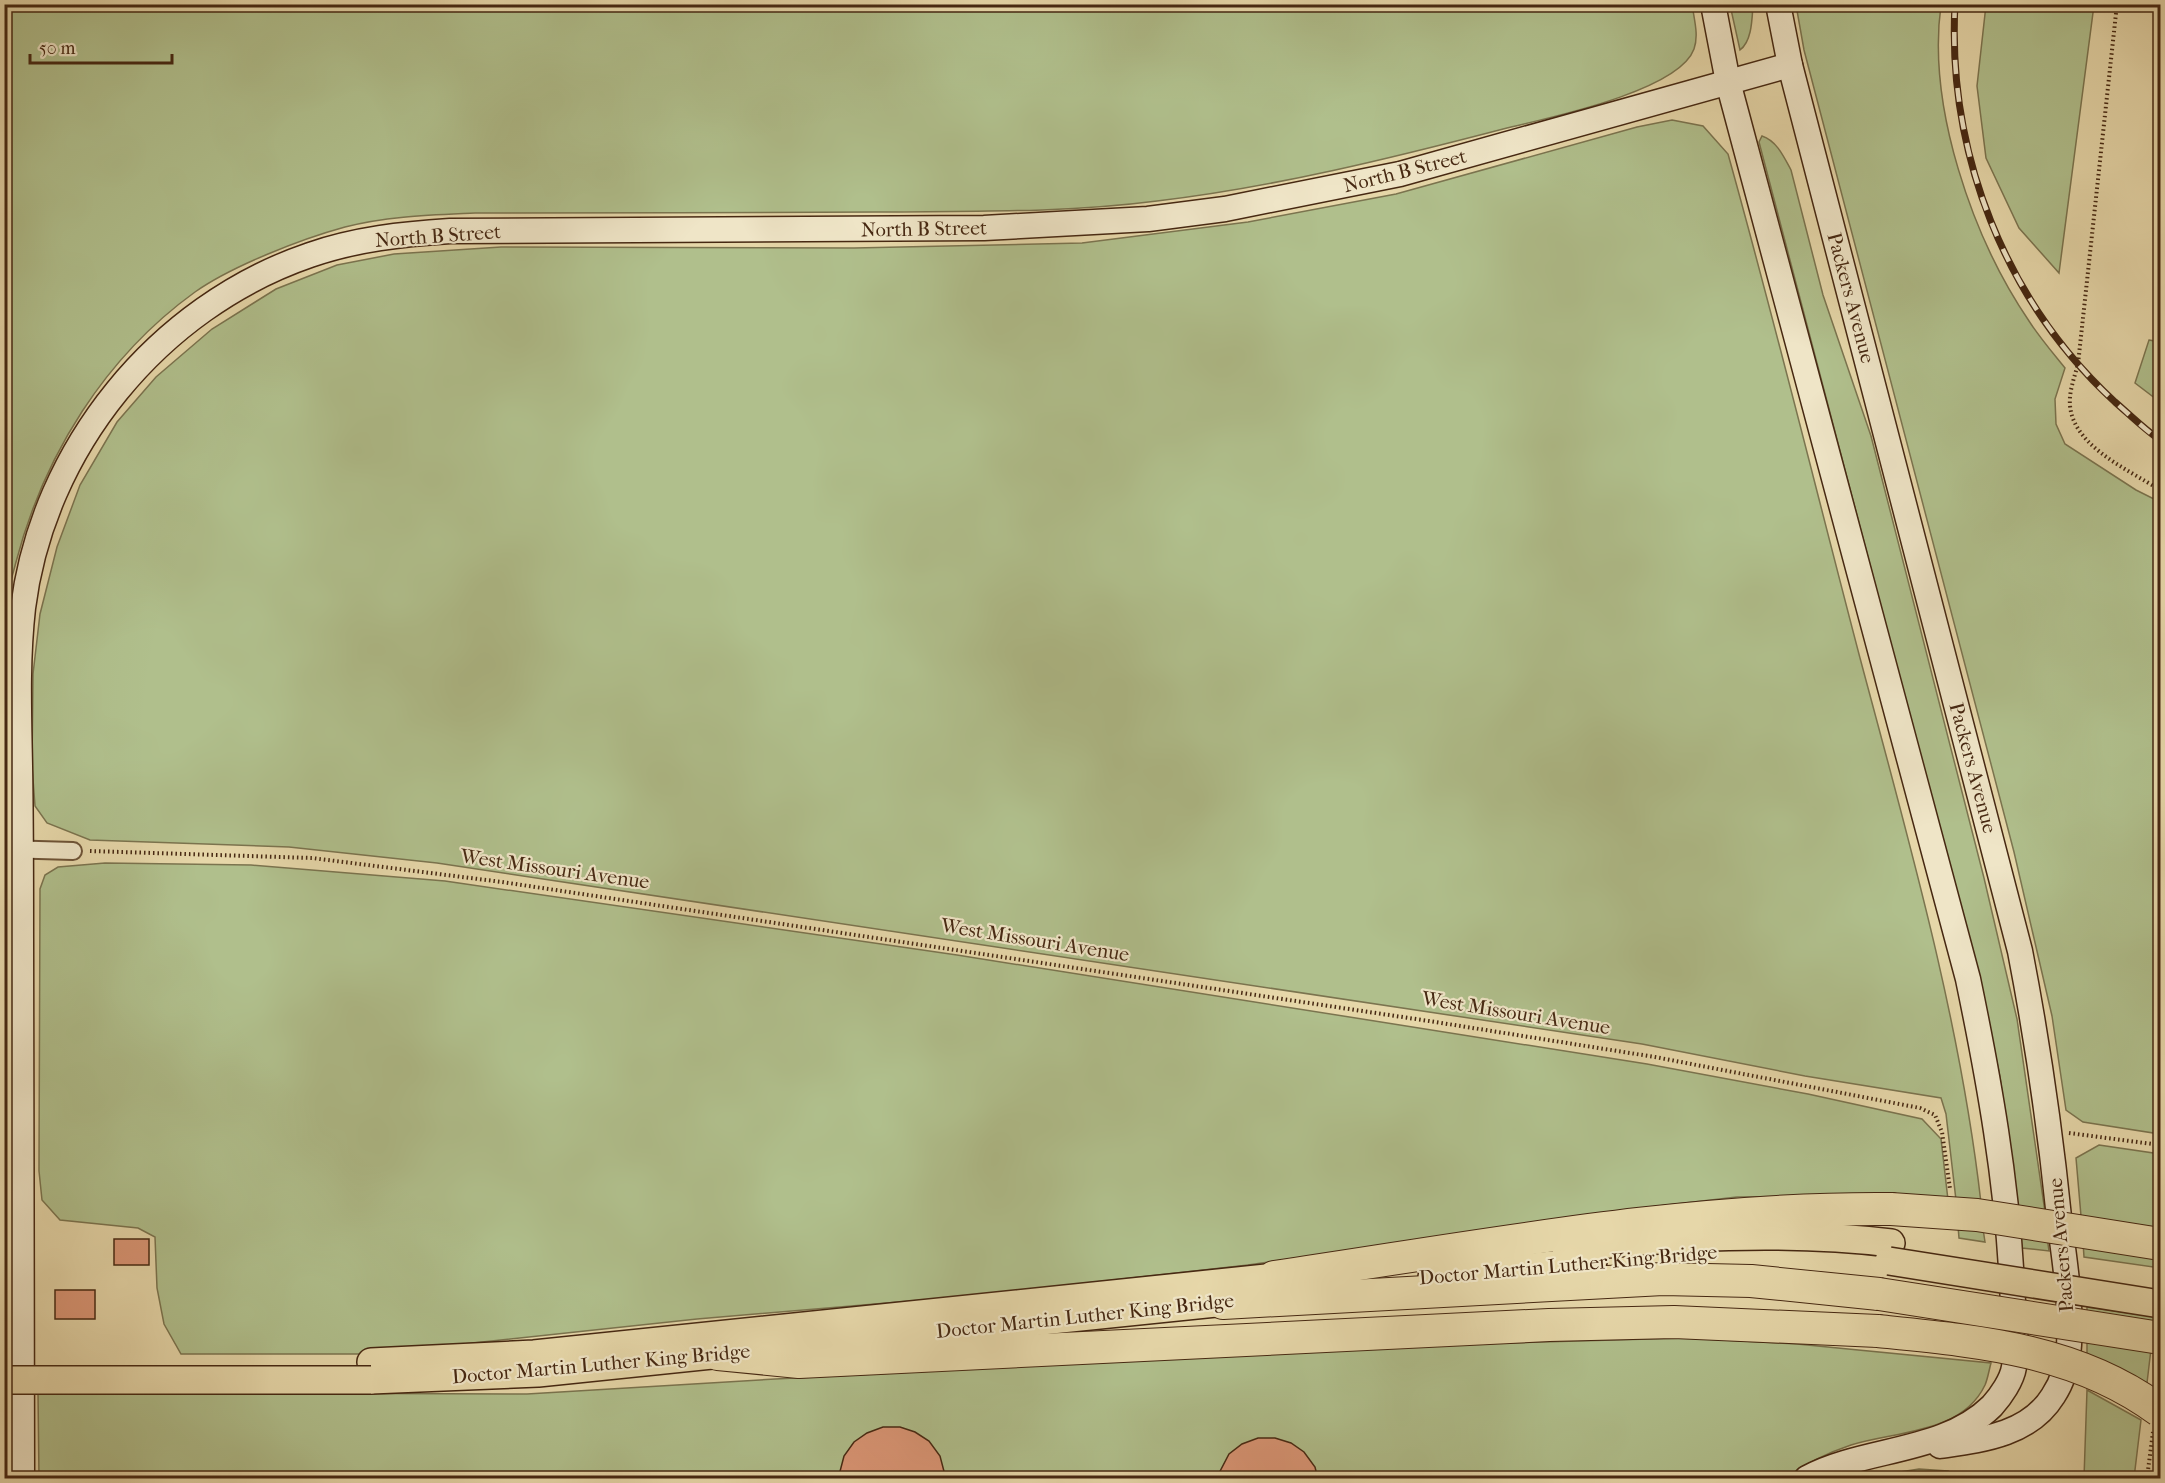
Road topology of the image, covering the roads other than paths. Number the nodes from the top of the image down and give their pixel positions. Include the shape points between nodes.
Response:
1 (1713, 4) edge
2 (1778, 4) edge
3 (1790, 65) junction
4 (1728, 82) junction
5 (13, 849) edge
6 (73, 851) road end
7 (2160, 1244) edge
8 (1890, 1252) junction
9 (1274, 1277) junction
10 (2160, 1285) edge
11 (1223, 1303) junction
12 (2160, 1304) edge
13 (2160, 1338) edge
14 (718, 1354) junction
15 (4, 1362) edge
16 (371, 1371) junction
17 (4, 1380) edge
18 (2160, 1411) edge
19 (1920, 1445) junction
20 (22, 1479) edge
21 (1808, 1479) edge

1 - 4 main road, Packers Avenue
2 - 3 main road, Packers Avenue
3 - 4 main road, North B Street
3 - 19 main road, Packers Avenue via 2020,951 2050,1131 2067,1296 2069,1344 2065,1371 2053,1397 2035,1416 2013,1431 1989,1438 1940,1446
4 - 5 main road, North B Street via 1400,174 1225,209 1148,219 984,228 401,234 310,255 266,273 193,316 140,365 88,429 52,500 23,604
4 - 19 main road, Packers Avenue via 1968,979 1999,1151 2009,1226 2014,1368 1991,1406 1963,1428
5 - 6 street
5 - 20 main road, North B Street
7 - 9 highway, bridge via 1977,1215 1830,1209 1678,1219
8 - 9 main road, Doctor Martin Luther King Bridge via 1799,1235 1714,1236
8 - 10 main road, Doctor Martin Luther King Bridge
8 - 11 main road, Doctor Martin Luther King Bridge via 1779,1250 1676,1254 1382,1282
8 - 12 main road, Doctor Martin Luther King Bridge, bridge
9 - 16 main road, Doctor Martin Luther King Bridge
11 - 13 highway, bridge via 1663,1279 1751,1281 1879,1294
11 - 14 main road, Doctor Martin Luther King Bridge
14 - 16 main road, Doctor Martin Luther King Bridge via 538,1373
14 - 18 highway, bridge via 799,1362 1549,1325 1793,1325 1999,1344 2052,1356 2107,1379
15 - 16 main road, Doctor Martin Luther King Bridge
16 - 17 main road, Doctor Martin Luther King Bridge, bridge
19 - 21 main road, Packers Avenue via 1828,1467

